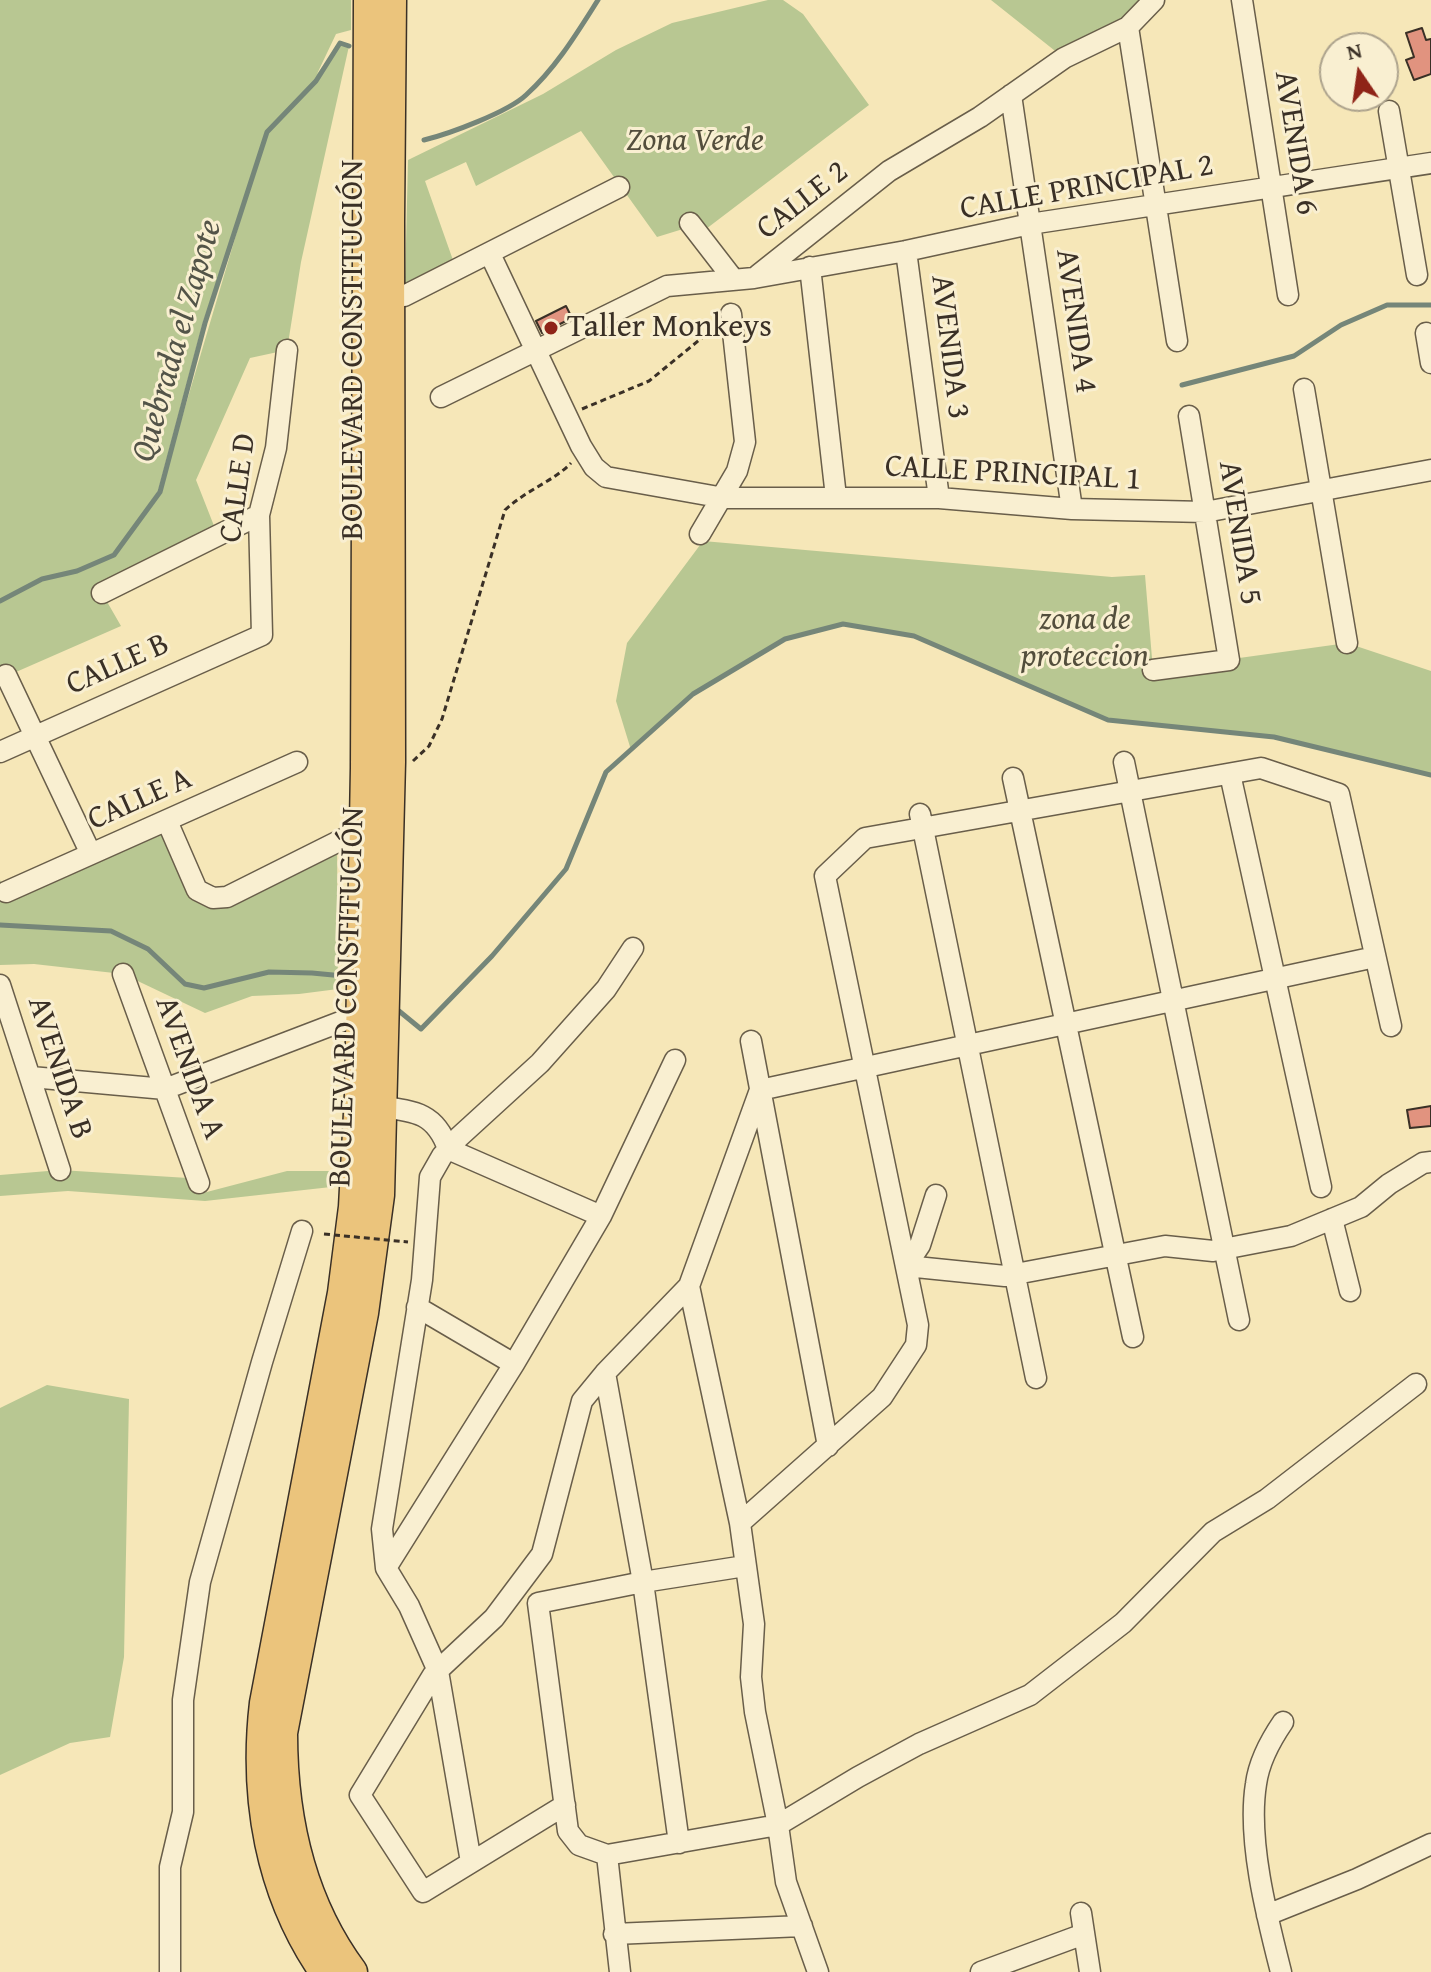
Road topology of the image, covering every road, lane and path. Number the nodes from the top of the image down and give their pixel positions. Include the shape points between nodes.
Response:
1 (369, 0) edge
2 (391, 0) edge
3 (1154, 0) edge
4 (1242, 0) edge
5 (1128, 27) junction
6 (1011, 95) junction
7 (1389, 112) edge
8 (1431, 163) edge
9 (1398, 168) junction
10 (619, 187) dead end
11 (1272, 188) junction
12 (1156, 205) junction
13 (690, 223) dead end
14 (1030, 224) junction
15 (906, 251) junction
16 (490, 254) junction
17 (810, 267) junction
18 (1417, 275) dead end
19 (744, 279) junction
20 (1288, 295) dead end
21 (404, 296) dead end
22 (731, 314) joint
23 (1426, 333) dead end
24 (1177, 341) dead end
25 (287, 350) dead end
26 (535, 351) junction
27 (1431, 363) edge
28 (1304, 389) dead end
29 (441, 397) dead end
30 (579, 410) dead end
31 (1189, 416) dead end
32 (581, 446) junction
33 (1431, 470) edge
34 (1321, 489) junction
35 (836, 497) junction
36 (724, 498) junction
37 (939, 498) junction
38 (1072, 509) junction
39 (1205, 512) junction
40 (259, 515) junction
41 (700, 534) dead end
42 (102, 593) dead end
43 (262, 635) joint
44 (1347, 643) dead end
45 (1153, 670) dead end
46 (6, 675) dead end
47 (35, 735) junction
48 (0, 752) edge
49 (297, 762) dead end
50 (1124, 762) dead end
51 (1230, 774) junction
52 (1013, 778) dead end
53 (390, 782) junction
54 (1130, 791) junction
55 (1020, 811) junction
56 (167, 821) junction
57 (922, 821) junction
58 (365, 828) junction
59 (91, 854) junction
60 (6, 892) dead end
61 (633, 948) dead end
62 (1375, 957) junction
63 (123, 974) dead end
64 (1275, 978) junction
65 (0, 985) edge
66 (1173, 1000) junction
67 (361, 1014) junction
68 (1066, 1024) junction
69 (1391, 1026) dead end
70 (751, 1041) dead end
71 (968, 1045) junction
72 (675, 1060) dead end
73 (865, 1067) junction
74 (31, 1077) junction
75 (165, 1089) junction
76 (760, 1090) junction
77 (382, 1107) junction
78 (448, 1149) junction
79 (1431, 1162) edge
80 (60, 1170) dead end
81 (199, 1183) dead end
82 (1321, 1187) dead end
83 (936, 1195) dead end
84 (601, 1216) junction
85 (1332, 1219) junction
86 (302, 1231) dead end
87 (324, 1234) dead end
88 (408, 1242) dead end
89 (1225, 1249) junction
90 (1116, 1257) junction
91 (906, 1266) junction
92 (1015, 1275) junction
93 (689, 1286) junction
94 (1350, 1291) dead end
95 (417, 1307) junction
96 (1239, 1320) dead end
97 (1133, 1337) dead end
98 (514, 1364) junction
99 (605, 1373) junction
100 (1036, 1378) dead end
101 (1416, 1384) dead end
102 (828, 1446) junction
103 (740, 1523) junction
104 (534, 1565) junction
105 (745, 1566) junction
106 (386, 1568) junction
107 (643, 1582) junction
108 (538, 1603) junction
109 (438, 1671) junction
110 (1283, 1722) dead end
111 (565, 1805) junction
112 (778, 1825) junction
113 (679, 1843) junction
114 (1431, 1844) edge
115 (607, 1855) junction
116 (471, 1862) junction
117 (1081, 1913) dead end
118 (1267, 1915) junction
119 (802, 1926) junction
120 (614, 1934) junction
121 (1084, 1934) junction
122 (170, 1972) edge
123 (325, 1972) edge
124 (352, 1972) edge
125 (620, 1972) edge
126 (818, 1972) edge
127 (981, 1972) edge
128 (1090, 1972) edge
129 (1281, 1972) edge

1 - 58 highway, BOULEVARD CONSTITUCIÓN
2 - 53 highway, BOULEVARD CONSTITUCIÓN
3 - 5 street
4 - 11 street, AVENIDA 6
5 - 6 street, CALLE 2 via 1064,58
5 - 12 street
6 - 14 street, AVENIDA 4
6 - 19 street, CALLE 2 via 889,171
7 - 9 street
8 - 9 street, CALLE PRINCIPAL 2
9 - 11 street, CALLE PRINCIPAL 2
9 - 18 street
10 - 16 street
11 - 12 street, CALLE PRINCIPAL 2
11 - 20 street, AVENIDA 6
12 - 14 street, CALLE PRINCIPAL 2
12 - 24 street
13 - 19 street
14 - 15 street, CALLE PRINCIPAL 2
14 - 38 street, AVENIDA 4
15 - 17 street, CALLE PRINCIPAL 2
15 - 37 street, AVENIDA 3
16 - 21 street
16 - 26 street
17 - 19 street, CALLE PRINCIPAL 2
17 - 35 street
19 - 26 street, CALLE PRINCIPAL 2 via 667,286
22 - 30 path via 649,381
22 - 36 street via 745,442
23 - 27 street
25 - 40 street, CALLE D via 276,448
26 - 29 street, CALLE PRINCIPAL 2
26 - 32 street
28 - 34 street
31 - 39 street, AVENIDA 5
32 - 36 street, CALLE PRINCIPAL 1 via 606,477
32 - 53 path via 565,470 520,495 505,510 442,719 429,746
33 - 34 street, CALLE PRINCIPAL 1
34 - 39 street, CALLE PRINCIPAL 1
34 - 44 street
35 - 36 street, CALLE PRINCIPAL 1
35 - 37 street, CALLE PRINCIPAL 1
36 - 41 street
37 - 38 street, CALLE PRINCIPAL 1
38 - 39 street, CALLE PRINCIPAL 1
39 - 45 street, AVENIDA 5 via 1229,660
40 - 42 street
40 - 43 street, CALLE D
43 - 47 street, CALLE B
46 - 47 street
47 - 48 street, CALLE B
47 - 59 street
49 - 56 street, CALLE A
50 - 54 street
51 - 54 street
51 - 62 street via 1261,768 1339,794
51 - 64 street
52 - 55 street
53 - 77 highway, BOULEVARD CONSTITUCIÓN
54 - 55 street
54 - 66 street
55 - 57 street
55 - 68 street
56 - 58 street via 197,890 213,898 227,897
56 - 59 street, CALLE A
57 - 71 street
57 - 73 street via 865,838 825,876
58 - 67 highway, BOULEVARD CONSTITUCIÓN
59 - 60 street, CALLE A
61 - 78 street via 606,989 540,1063
62 - 64 street
62 - 69 street
63 - 75 street, AVENIDA A
64 - 66 street
64 - 82 street
65 - 74 street, AVENIDA B
66 - 68 street
66 - 89 street
67 - 75 street
67 - 123 highway, BOULEVARD CONSTITUCIÓN via 354,1207 343,1293 265,1703 260,1754 263,1802 278,1876 306,1943
68 - 71 street
68 - 90 street
70 - 76 street
71 - 73 street
71 - 92 street
72 - 84 street
73 - 76 street
73 - 91 street
74 - 75 street
74 - 80 street, AVENIDA B
75 - 81 street, AVENIDA A
76 - 93 street
76 - 102 street
77 - 78 street via 413,1111 431,1120
77 - 124 highway, BOULEVARD CONSTITUCIÓN via 379,1195 363,1313 282,1733 283,1789 298,1865 319,1919
78 - 84 street
78 - 95 street via 430,1177
79 - 85 street via 1389,1184 1361,1207
83 - 91 street via 920,1245
84 - 98 street
85 - 89 street via 1291,1236
85 - 94 street
86 - 122 street via 200,1582 183,1700 183,1812 170,1867
87 - 88 path, bridge
89 - 90 street via 1165,1246
89 - 96 street
90 - 92 street
90 - 97 street
91 - 92 street
91 - 102 street via 918,1325 916,1345 882,1397
92 - 100 street
93 - 99 street
93 - 103 street
95 - 98 street
95 - 106 street via 382,1529
98 - 106 street
99 - 104 street via 582,1401 542,1554
99 - 107 street
101 - 112 street via 1267,1499 1213,1532 1123,1623 1030,1695 919,1744
102 - 103 street
103 - 105 street
104 - 108 street
104 - 109 street via 494,1618
105 - 107 street
105 - 112 street via 754,1624 752,1688
106 - 109 street
107 - 108 street
107 - 113 street
108 - 111 street
109 - 116 street
109 - 116 street via 360,1795 423,1892
110 - 118 street via 1267,1745 1256,1782 1253,1820
111 - 115 street via 568,1831 579,1845
111 - 116 street
112 - 113 street
112 - 119 street via 786,1882
113 - 115 street
114 - 118 street
115 - 120 street
117 - 121 street
118 - 129 street
119 - 120 street
119 - 126 street
120 - 125 street
121 - 127 street
121 - 128 street

